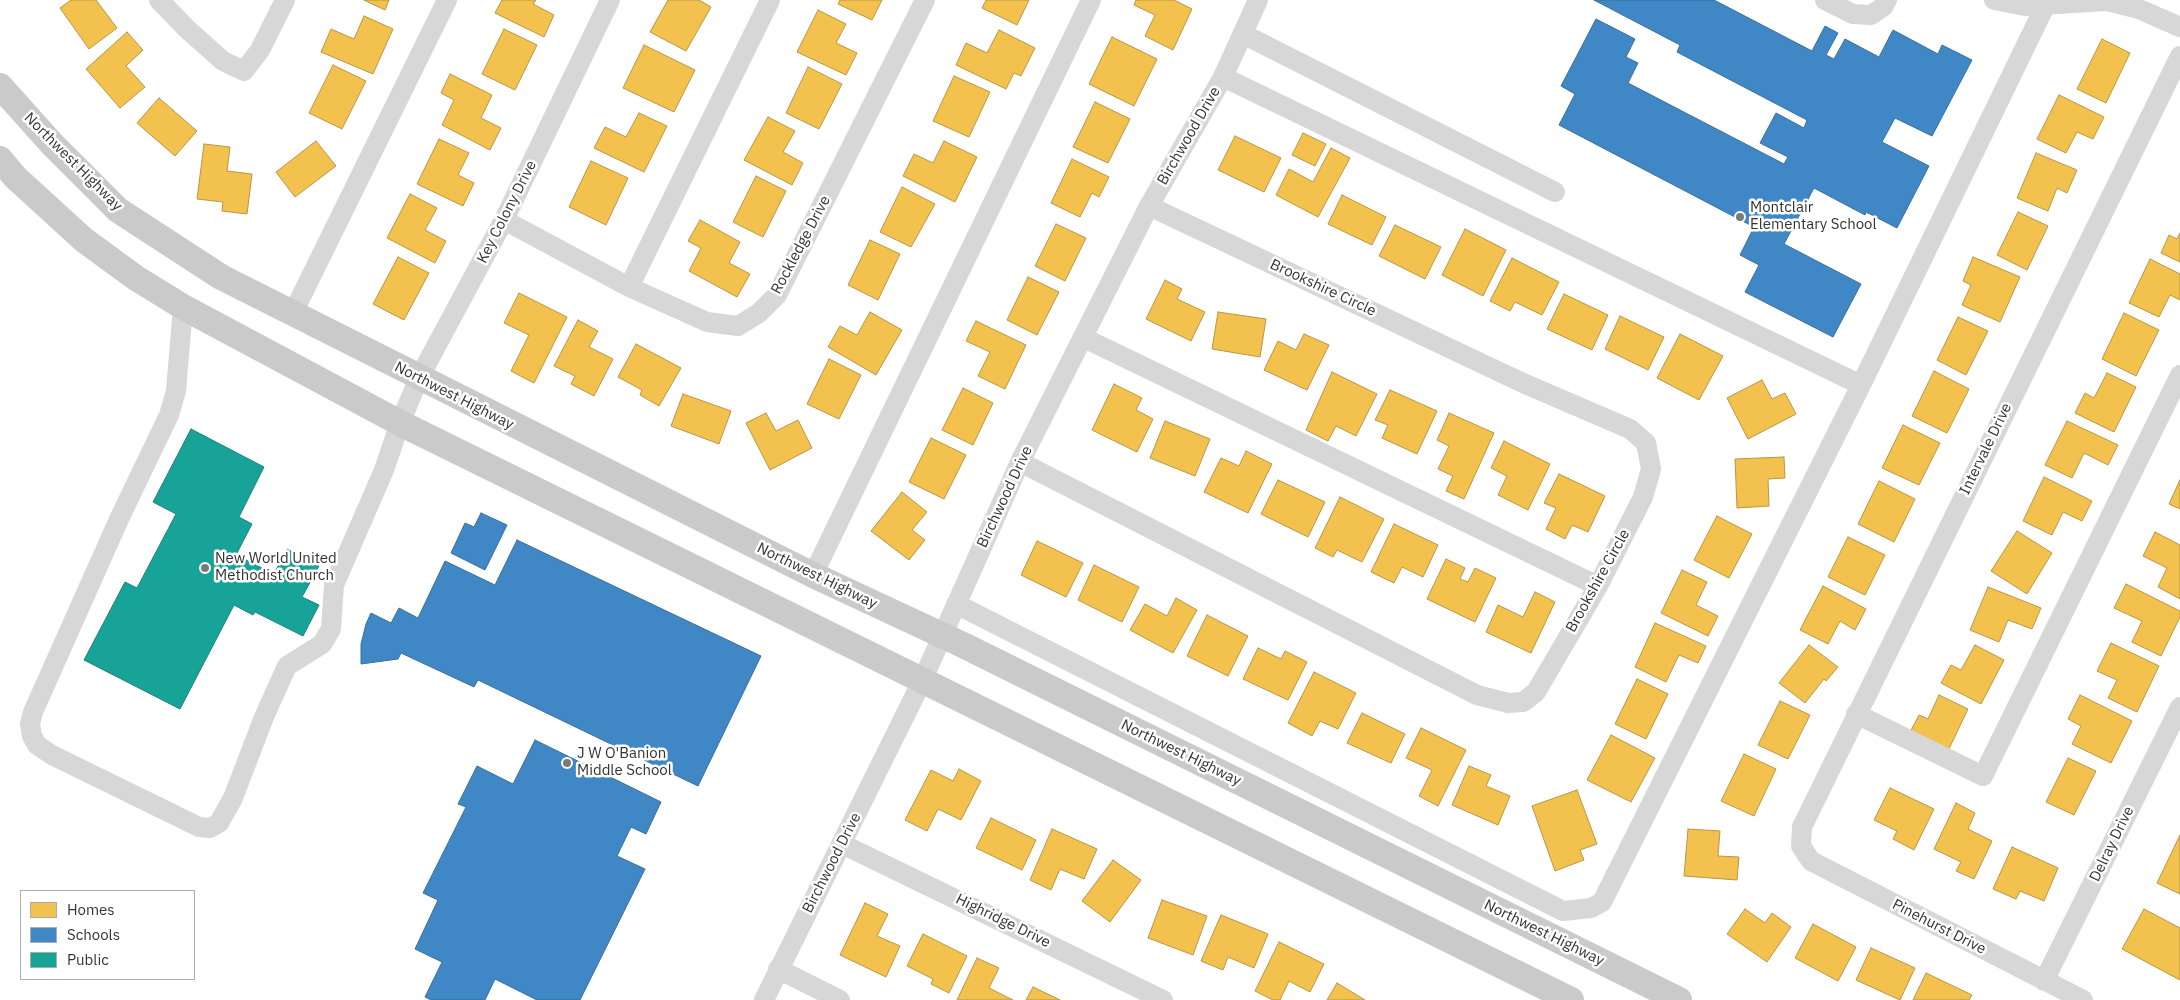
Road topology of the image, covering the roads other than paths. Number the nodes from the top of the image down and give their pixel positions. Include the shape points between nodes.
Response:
1 (159, 0) edge
2 (285, 0) edge
3 (447, 0) edge
4 (610, 0) edge
5 (770, 0) edge
6 (925, 0) edge
7 (1091, 0) edge
8 (1258, 0) edge
9 (1825, 0) edge
10 (1887, 0) edge
11 (1994, 0) edge
12 (2047, 2) edge
13 (2180, 27) edge
14 (1243, 34) junction
15 (2180, 56) edge
16 (1223, 77) junction
17 (0, 86) edge
18 (0, 159) edge
19 (1555, 192) dead end
20 (1149, 206) junction
21 (504, 220) junction
22 (629, 287) junction
23 (183, 307) junction
24 (292, 315) junction
25 (1084, 338) junction
26 (2180, 375) edge
27 (419, 378) junction
28 (1862, 385) junction
29 (400, 423) junction
30 (1020, 462) junction
31 (813, 575) junction
32 (1598, 586) junction
33 (956, 604) junction
34 (942, 635) junction
35 (922, 679) junction
36 (2180, 707) edge
37 (1856, 714) junction
38 (842, 844) junction
39 (1801, 846) joint
40 (778, 969) junction
41 (2044, 981) junction
42 (764, 1000) edge
43 (840, 1000) edge
44 (1163, 1000) edge
45 (1570, 1000) edge
46 (1679, 1000) edge
47 (2083, 1000) edge

1 - 2 street via 223,61 244,71 260,50
3 - 24 street
4 - 21 street, Key Colony Drive
5 - 22 street
6 - 22 street, Rockledge Drive via 777,295 759,313 738,326 706,322
7 - 31 street
8 - 14 street, Birchwood Drive
9 - 10 street via 1853,14 1870,14 1883,8
11 - 12 street via 2025,6
12 - 13 street via 2107,1 2139,9
12 - 28 street
14 - 16 street, Birchwood Drive
14 - 19 street
15 - 37 street, Intervale Drive
16 - 20 street, Birchwood Drive
16 - 28 street
17 - 24 main road, Northwest Highway via 118,210 221,277
18 - 23 main road via 84,240
20 - 25 street, Birchwood Drive
20 - 32 street, Brookshire Circle via 1523,383 1630,429 1646,443 1651,469 1644,496
21 - 22 street, Rockledge Drive
21 - 27 street, Key Colony Drive
23 - 29 main road
23 - 29 street, Key Colony Drive via 176,391 169,415 33,712 32,736 37,745 52,755 198,827 210,828 220,823 287,666 322,644 331,629 334,586 384,470
24 - 27 main road, Northwest Highway
25 - 30 street, Birchwood Drive
25 - 32 street
26 - 37 street via 1983,776
27 - 29 street, Key Colony Drive
27 - 31 main road, Northwest Highway
28 - 33 street via 1602,902 1591,908 1563,911
29 - 35 main road
30 - 32 street, Brookshire Circle via 1477,695 1508,703 1523,702 1536,692
30 - 33 street, Birchwood Drive
31 - 34 main road, Northwest Highway
33 - 34 street, Birchwood Drive
34 - 35 street, Birchwood Drive
34 - 46 main road, Northwest Highway
35 - 38 street, Birchwood Drive
35 - 45 main road
36 - 41 street, Delray Drive
37 - 39 street, Intervale Drive via 1802,827
38 - 40 street, Birchwood Drive
38 - 44 street, Highridge Drive
39 - 41 street, Pinehurst Drive via 1811,861
40 - 42 street, Birchwood Drive
40 - 43 street
41 - 47 street, Pinehurst Drive

